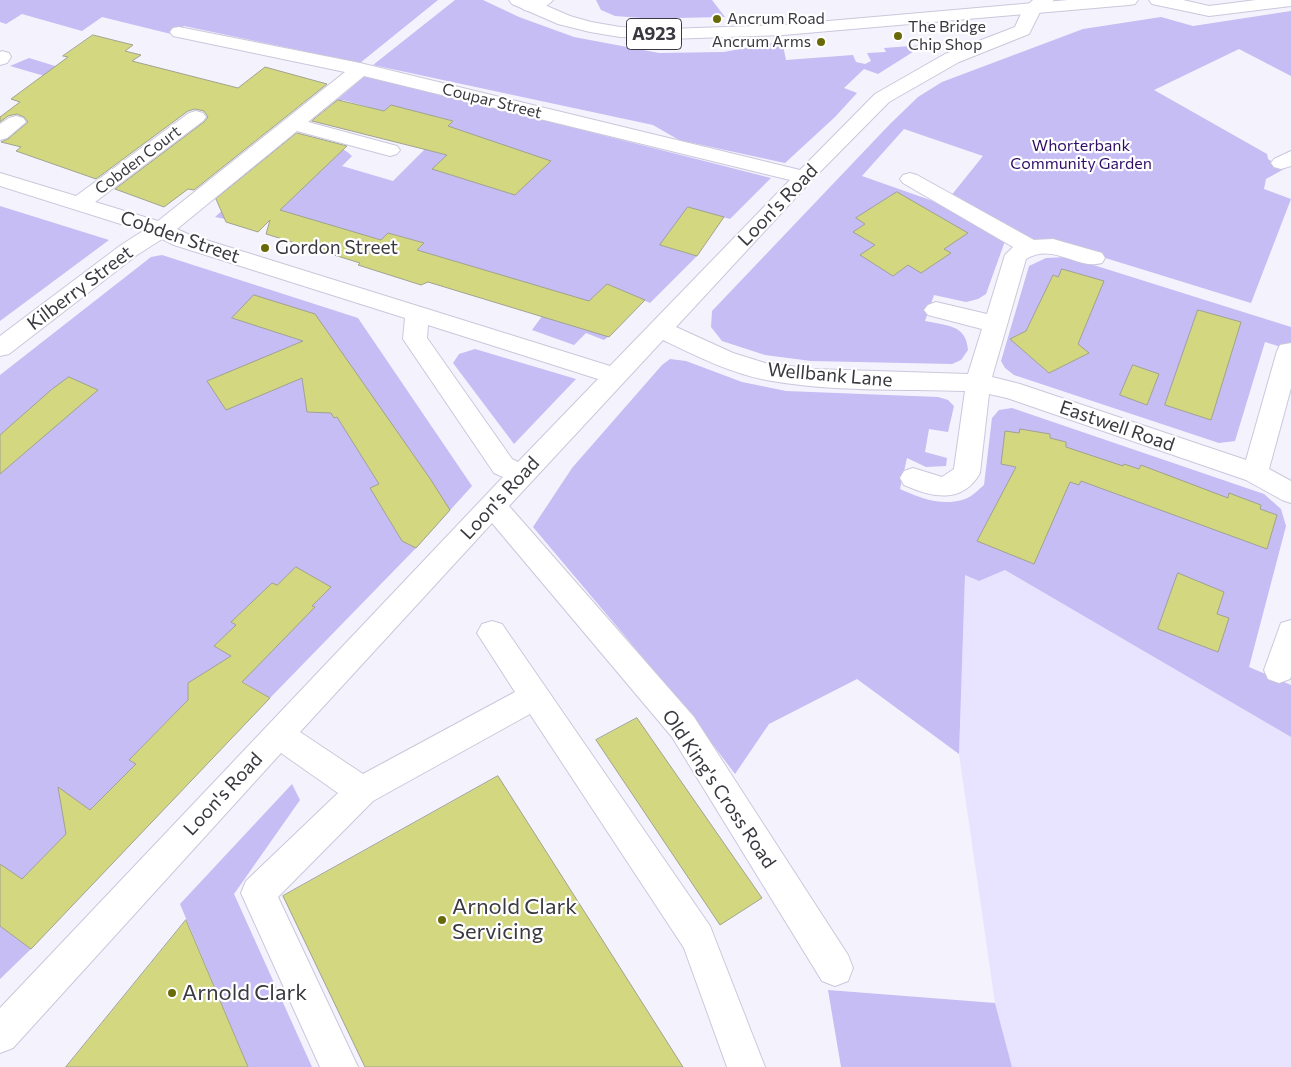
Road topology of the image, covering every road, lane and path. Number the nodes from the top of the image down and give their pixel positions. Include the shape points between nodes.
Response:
1 (1129, 0) edge
2 (1158, 0) edge
3 (1291, 1) edge
4 (530, 2) edge
5 (1039, 5) edge
6 (179, 32) dead end
7 (360, 69) junction
8 (196, 117) dead end
9 (294, 124) junction
10 (390, 150) dead end
11 (804, 177) junction
12 (0, 179) edge
13 (910, 179) dead end
14 (80, 204) junction
15 (160, 229) junction
16 (1030, 247) junction
17 (1094, 258) dead end
18 (936, 310) dead end
19 (417, 314) junction
20 (996, 324) junction
21 (660, 329) junction
22 (0, 348) edge
23 (1289, 351) dead end
24 (616, 376) junction
25 (978, 384) junction
26 (1283, 400) edge
27 (1254, 473) junction
28 (521, 475) junction
29 (913, 478) dead end
30 (1291, 493) edge
31 (493, 506) junction
32 (1291, 632) edge
33 (492, 633) dead end
34 (1279, 670) dead end
35 (535, 696) junction
36 (278, 734) junction
37 (362, 792) junction
38 (834, 968) dead end
39 (0, 1035) edge
40 (339, 1067) edge
41 (746, 1067) edge

1 - 5 street, A923
2 - 3 street via 1209,11
4 - 5 street, A923 via 564,20 590,27 669,34 783,30
5 - 11 street, Loon's Road via 1024,30 952,58 882,98
6 - 7 street, Coupar Street
7 - 9 street
7 - 11 street, Coupar Street
8 - 14 street, Cobden Court
9 - 10 street
9 - 15 street
11 - 21 street, Loon's Road
12 - 14 street, Cobden Street
13 - 16 street
14 - 15 street, Cobden Street
15 - 19 street, Cobden Street via 182,240
15 - 22 street, Kilberry Street
16 - 17 street via 1053,246
16 - 20 street via 1016,255
18 - 20 street
19 - 24 street, Cobden Street
19 - 28 street via 416,339 504,466
20 - 25 street
21 - 24 street, Loon's Road
21 - 25 street, Wellbank Lane via 724,359 766,372 812,378
23 - 26 street
24 - 28 street, Loon's Road
25 - 27 street, Eastwell Road via 1011,390
25 - 29 street via 966,473 952,486 933,486
26 - 27 street
27 - 30 street, Eastwell Road
28 - 31 street, Loon's Road
31 - 36 street, Loon's Road
31 - 38 street, Old King's Cross Road via 683,727
32 - 34 street
33 - 35 street
35 - 37 street
35 - 41 street via 698,938
36 - 37 street
36 - 39 street, Loon's Road
37 - 40 street via 258,893

